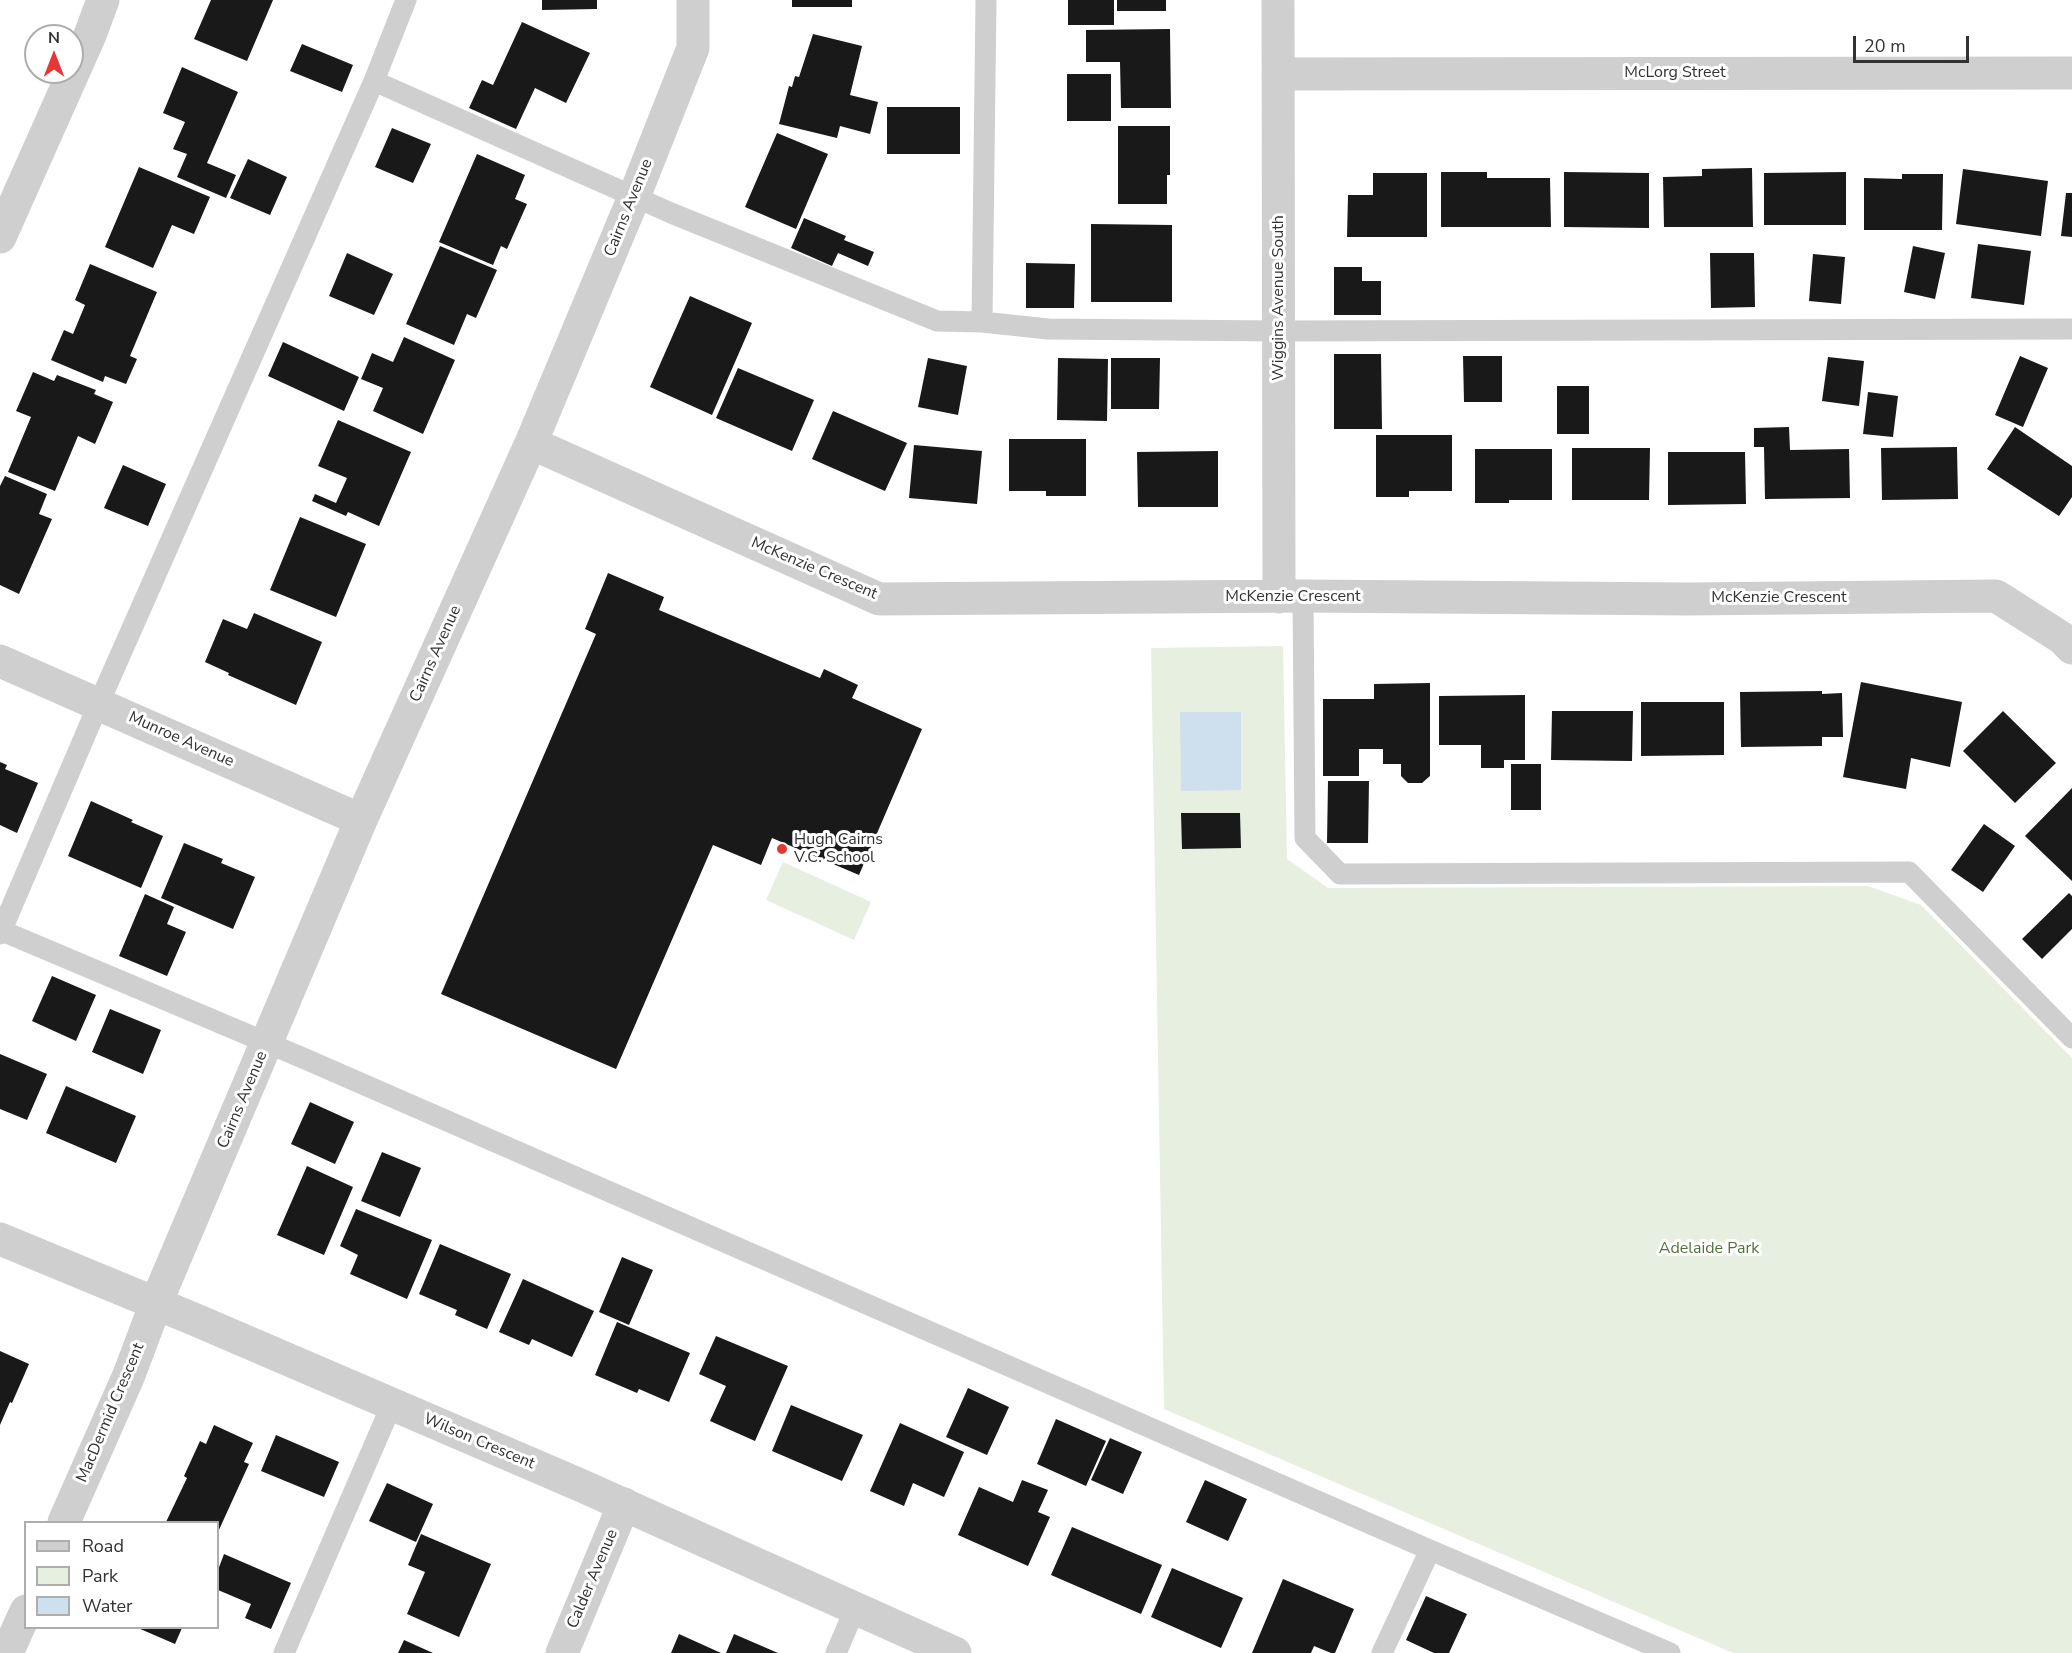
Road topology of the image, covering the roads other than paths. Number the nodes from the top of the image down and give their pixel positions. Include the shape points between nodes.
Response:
1 (103, 0) edge
2 (406, 0) edge
3 (693, 0) edge
4 (986, 0) edge
5 (1278, 0) edge
6 (2072, 73) edge
7 (1278, 74) junction
8 (374, 81) junction
9 (634, 196) junction
10 (0, 237) edge
11 (982, 322) junction
12 (2072, 328) edge
13 (1279, 331) junction
14 (531, 443) junction
15 (1291, 596) junction
16 (2072, 648) edge
17 (0, 661) edge
18 (99, 704) junction
19 (361, 820) junction
20 (0, 932) edge
21 (2072, 1038) edge
22 (267, 1042) junction
23 (0, 1239) edge
24 (156, 1303) junction
25 (392, 1404) junction
26 (624, 1504) junction
27 (64, 1521) edge
28 (1430, 1550) junction
29 (855, 1609) junction
30 (24, 1615) edge
31 (7, 1653) edge
32 (284, 1653) edge
33 (562, 1653) edge
34 (836, 1653) edge
35 (955, 1653) edge
36 (1382, 1653) edge
37 (1670, 1653) edge

1 - 10 street
2 - 8 lane
3 - 9 street, Cairns Avenue via 693,48
4 - 11 lane
5 - 7 street, Wiggins Avenue South
6 - 7 street, McLorg Street
7 - 13 street, Wiggins Avenue South
8 - 9 lane
8 - 18 lane
9 - 11 lane via 937,321
9 - 14 street, Cairns Avenue
11 - 13 lane via 1048,329
12 - 13 lane
13 - 15 street, Wiggins Avenue South
14 - 15 street, McKenzie Crescent via 879,599
14 - 19 street, Cairns Avenue
15 - 16 street, McKenzie Crescent via 1996,596
15 - 21 lane via 1305,838 1340,874 1909,872
17 - 18 street, Munroe Avenue
18 - 19 street, Munroe Avenue
18 - 20 lane
19 - 22 street, Cairns Avenue
20 - 22 lane
22 - 24 street, Cairns Avenue
22 - 28 lane
23 - 24 street, Wilson Crescent
24 - 25 street, Wilson Crescent
24 - 27 street, MacDermid Crescent
25 - 26 street, Wilson Crescent
25 - 32 lane
26 - 29 street, Wilson Crescent
26 - 33 street, Calder Avenue
28 - 36 lane
28 - 37 lane
29 - 34 lane
29 - 35 street, Wilson Crescent
30 - 31 street

